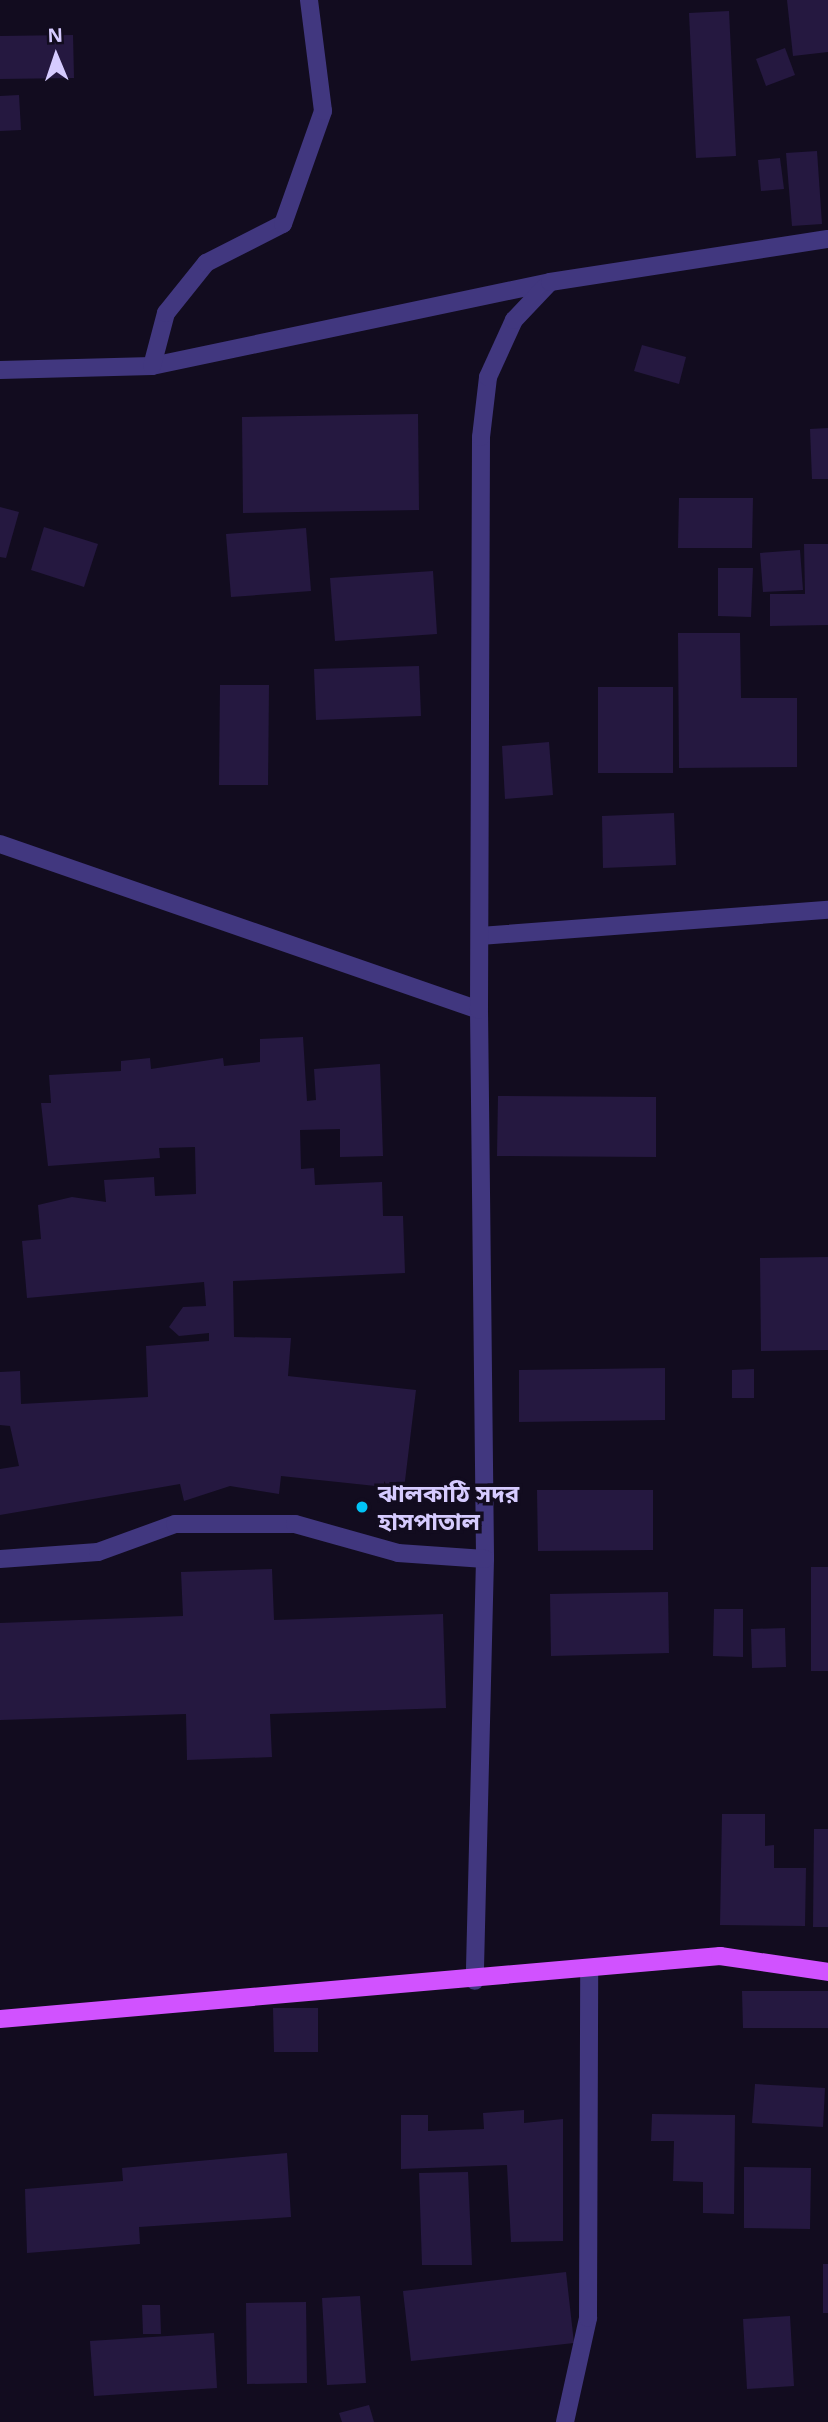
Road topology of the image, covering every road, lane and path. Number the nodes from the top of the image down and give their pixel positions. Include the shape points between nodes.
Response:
1 (309, 0) edge
2 (828, 239) edge
3 (550, 282) junction
4 (152, 366) junction
5 (0, 370) edge
6 (0, 844) edge
7 (828, 910) edge
8 (480, 936) junction
9 (479, 1010) junction
10 (0, 1559) edge
11 (485, 1559) junction
12 (589, 1969) junction
13 (828, 1972) edge
14 (475, 1981) junction
15 (0, 2019) edge
16 (565, 2422) edge

1 - 4 street via 323,111 283,224 206,263 166,313
2 - 3 street
3 - 4 street
3 - 8 street via 514,320 488,377 481,438
4 - 5 street
6 - 9 street
7 - 8 street
8 - 9 street
9 - 11 street
10 - 11 street via 98,1552 175,1524 295,1524 398,1553
11 - 14 street
12 - 13 main road via 720,1956
12 - 14 main road
12 - 16 street via 588,2318
14 - 15 main road

